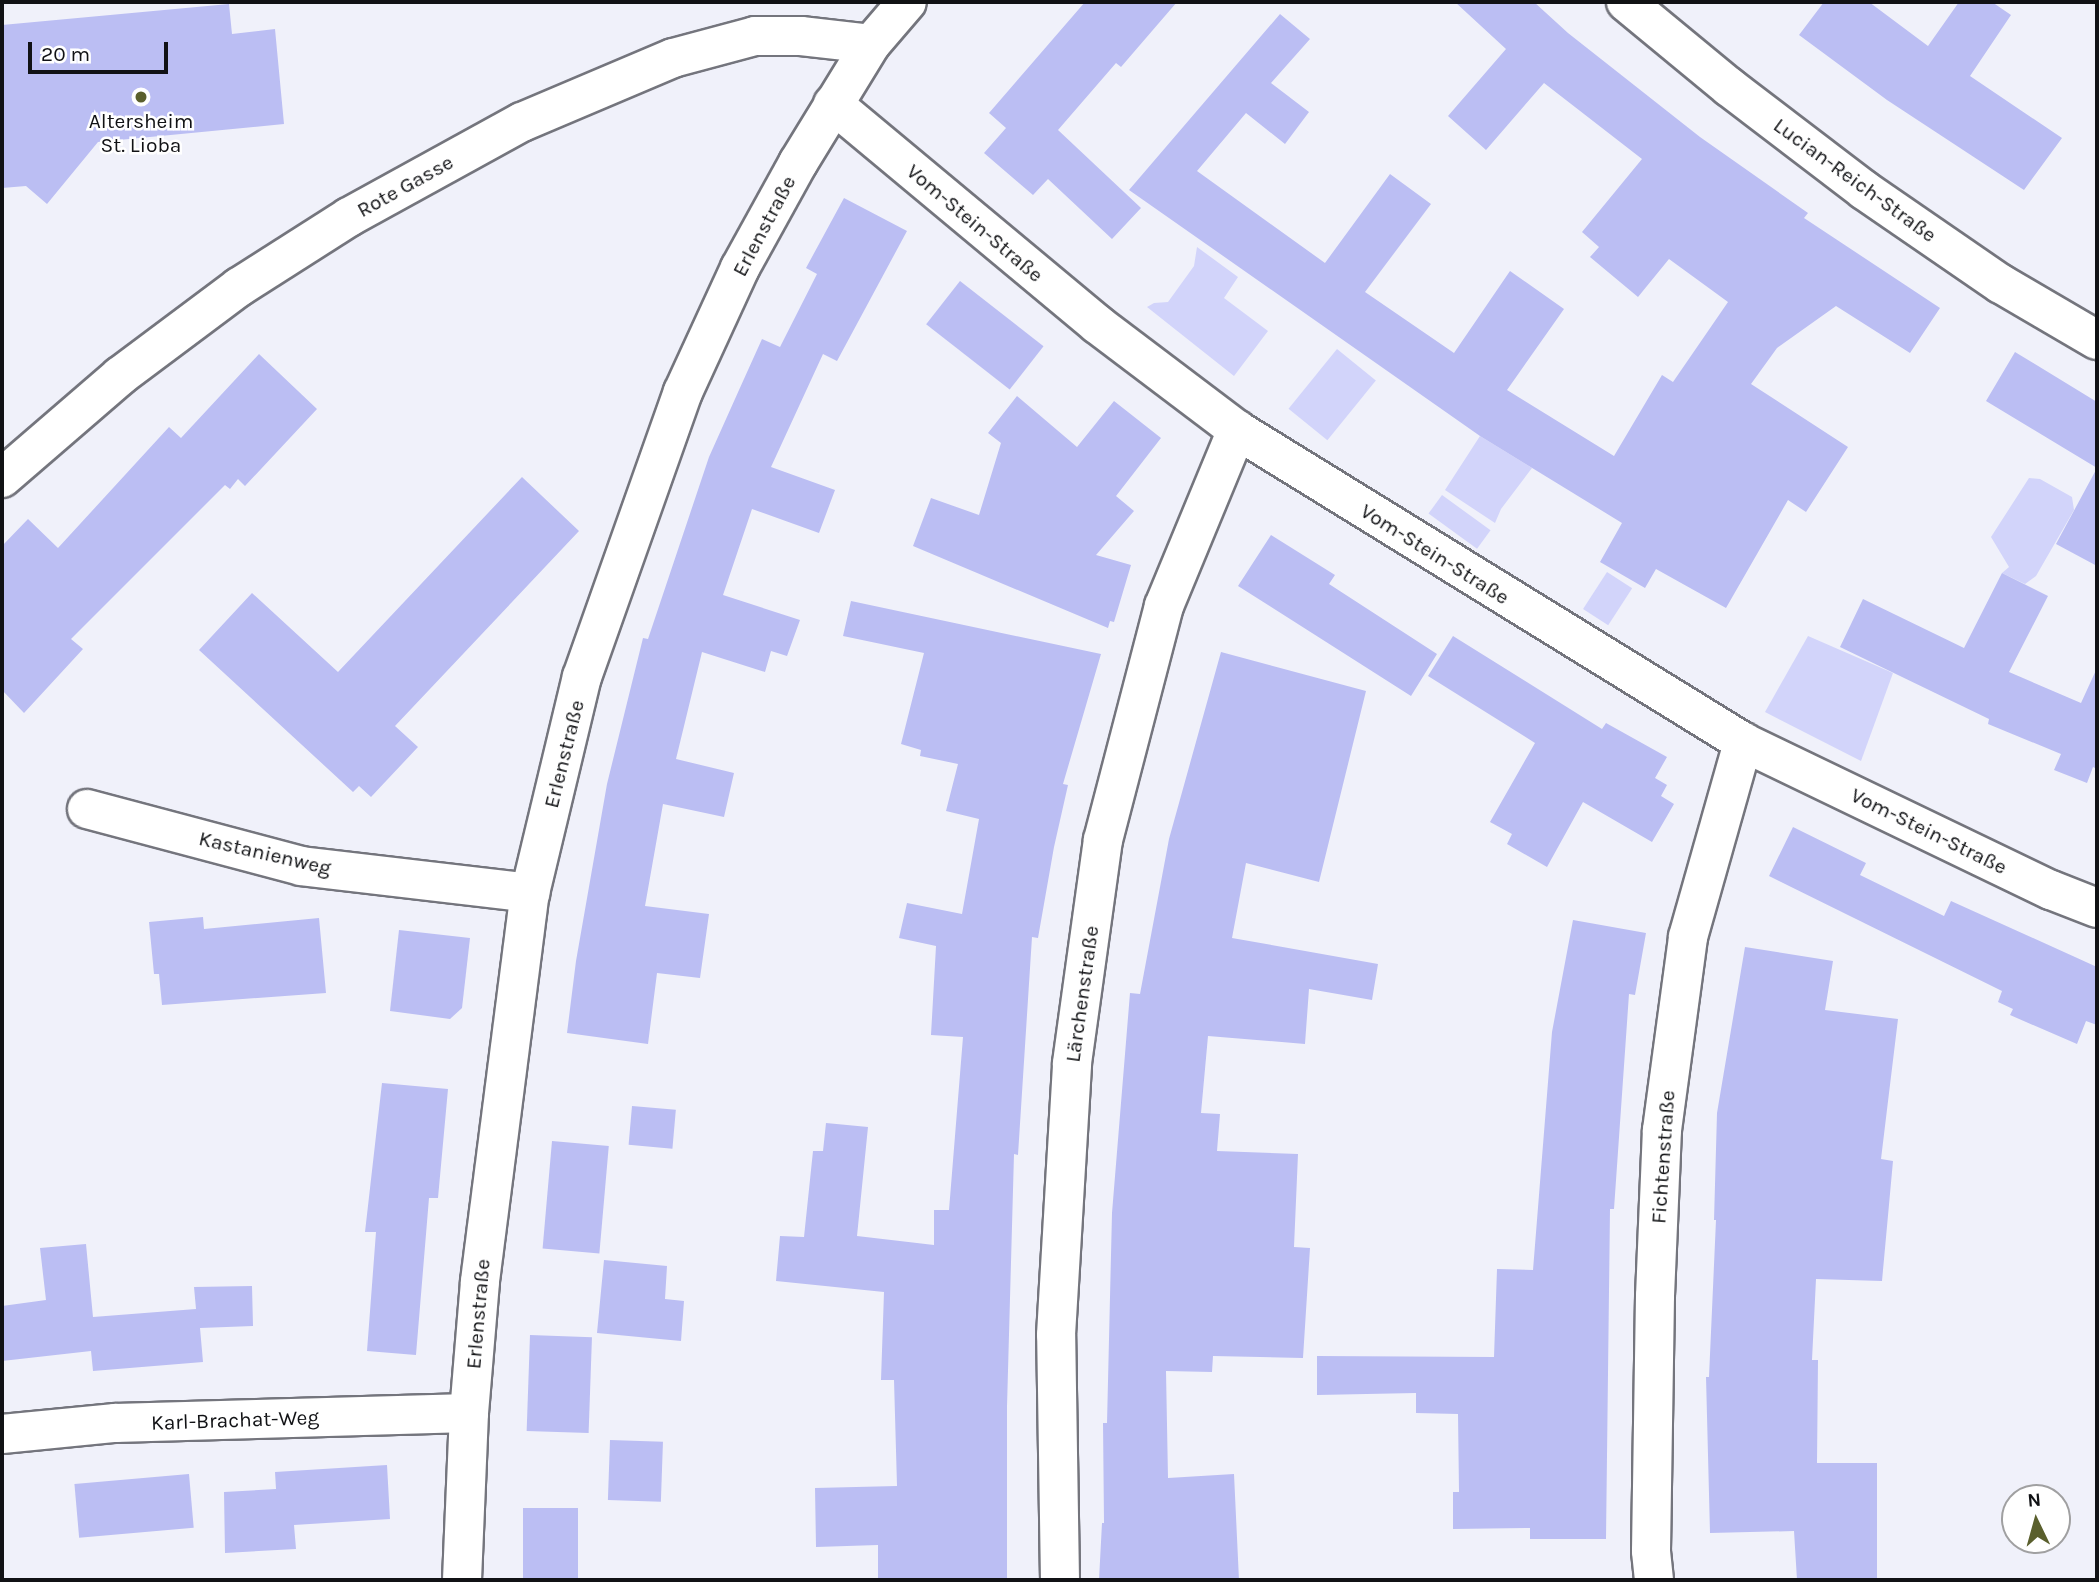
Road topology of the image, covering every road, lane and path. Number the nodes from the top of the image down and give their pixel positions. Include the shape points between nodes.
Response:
1 (907, 2) edge
2 (1626, 2) edge
3 (871, 44) junction
4 (833, 104) junction
5 (2097, 340) edge
6 (1237, 430) junction
7 (2, 478) edge
8 (1743, 742) junction
9 (87, 809) dead end
10 (530, 893) junction
11 (2097, 908) edge
12 (469, 1413) junction
13 (2, 1434) edge
14 (462, 1580) edge
15 (1060, 1580) edge
16 (1654, 1580) edge

1 - 3 street, Erlenstraße
2 - 5 street, Lucian-Reich-Straße via 1864,190 2001,284
3 - 4 street, Erlenstraße
3 - 7 street, Rote Gasse via 755,36 673,58 522,122 349,217 239,287 120,376
4 - 6 street, Vom-Stein-Straße via 1097,324
4 - 10 street, Erlenstraße via 740,268 682,392 582,677
6 - 8 street, Vom-Stein-Straße
6 - 15 street, Lärchenstraße via 1164,606 1104,840 1072,1063 1057,1307
8 - 11 street, Vom-Stein-Straße
8 - 16 street, Fichtenstraße via 1688,937 1662,1130 1655,1296
9 - 10 street, Kastanienweg via 301,866
10 - 12 street, Erlenstraße via 480,1281
12 - 13 street, Karl-Brachat-Weg via 115,1423
12 - 14 street, Erlenstraße

